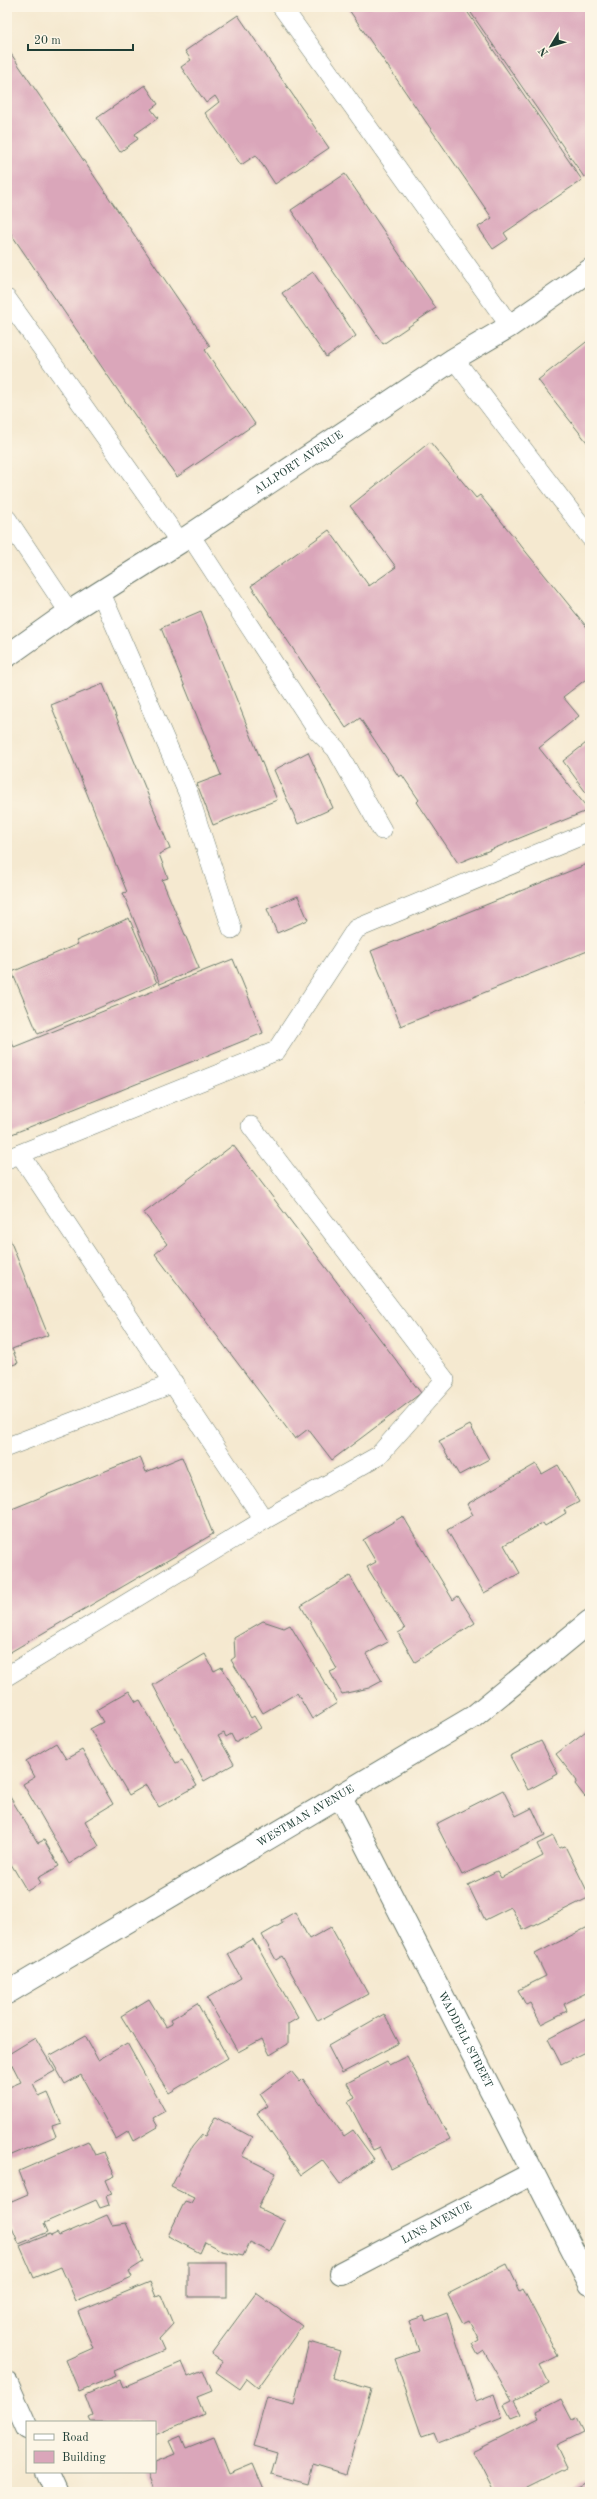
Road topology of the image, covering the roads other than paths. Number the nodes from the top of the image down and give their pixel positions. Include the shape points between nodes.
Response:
1 (282, 7) edge
2 (590, 270) edge
3 (7, 299) edge
4 (510, 326) junction
5 (454, 360) junction
6 (7, 519) edge
7 (590, 536) edge
8 (185, 539) junction
9 (101, 593) junction
10 (70, 612) junction
11 (7, 656) edge
12 (382, 830) dead end
13 (590, 832) edge
14 (232, 929) dead end
15 (251, 1126) dead end
16 (14, 1156) edge
17 (174, 1383) junction
18 (7, 1447) edge
19 (264, 1520) junction
20 (590, 1621) edge
21 (7, 1676) edge
22 (340, 1795) junction
23 (7, 1993) edge
24 (533, 2173) junction
25 (341, 2273) dead end
26 (590, 2284) edge
27 (7, 2384) edge
28 (26, 2426) edge
29 (47, 2473) edge
30 (56, 2492) edge

1 - 4 lane
2 - 4 street, ALLPORT AVENUE
3 - 8 lane
4 - 5 street, ALLPORT AVENUE
5 - 7 lane
5 - 8 street, ALLPORT AVENUE
6 - 10 lane
8 - 9 street, ALLPORT AVENUE
8 - 12 lane via 317,730 336,749
9 - 10 street, ALLPORT AVENUE
9 - 14 lane via 188,793
10 - 11 street, ALLPORT AVENUE
13 - 16 lane via 356,929 276,1051
15 - 19 lane via 445,1380 378,1456
16 - 17 lane
17 - 18 lane
17 - 19 lane
19 - 21 lane
20 - 22 street, WESTMAN AVENUE via 473,1717
22 - 23 street, WESTMAN AVENUE
22 - 24 street, WADDELL STREET
24 - 25 street, LINS AVENUE
24 - 26 street, WADDELL STREET
27 - 28 street
29 - 30 street

